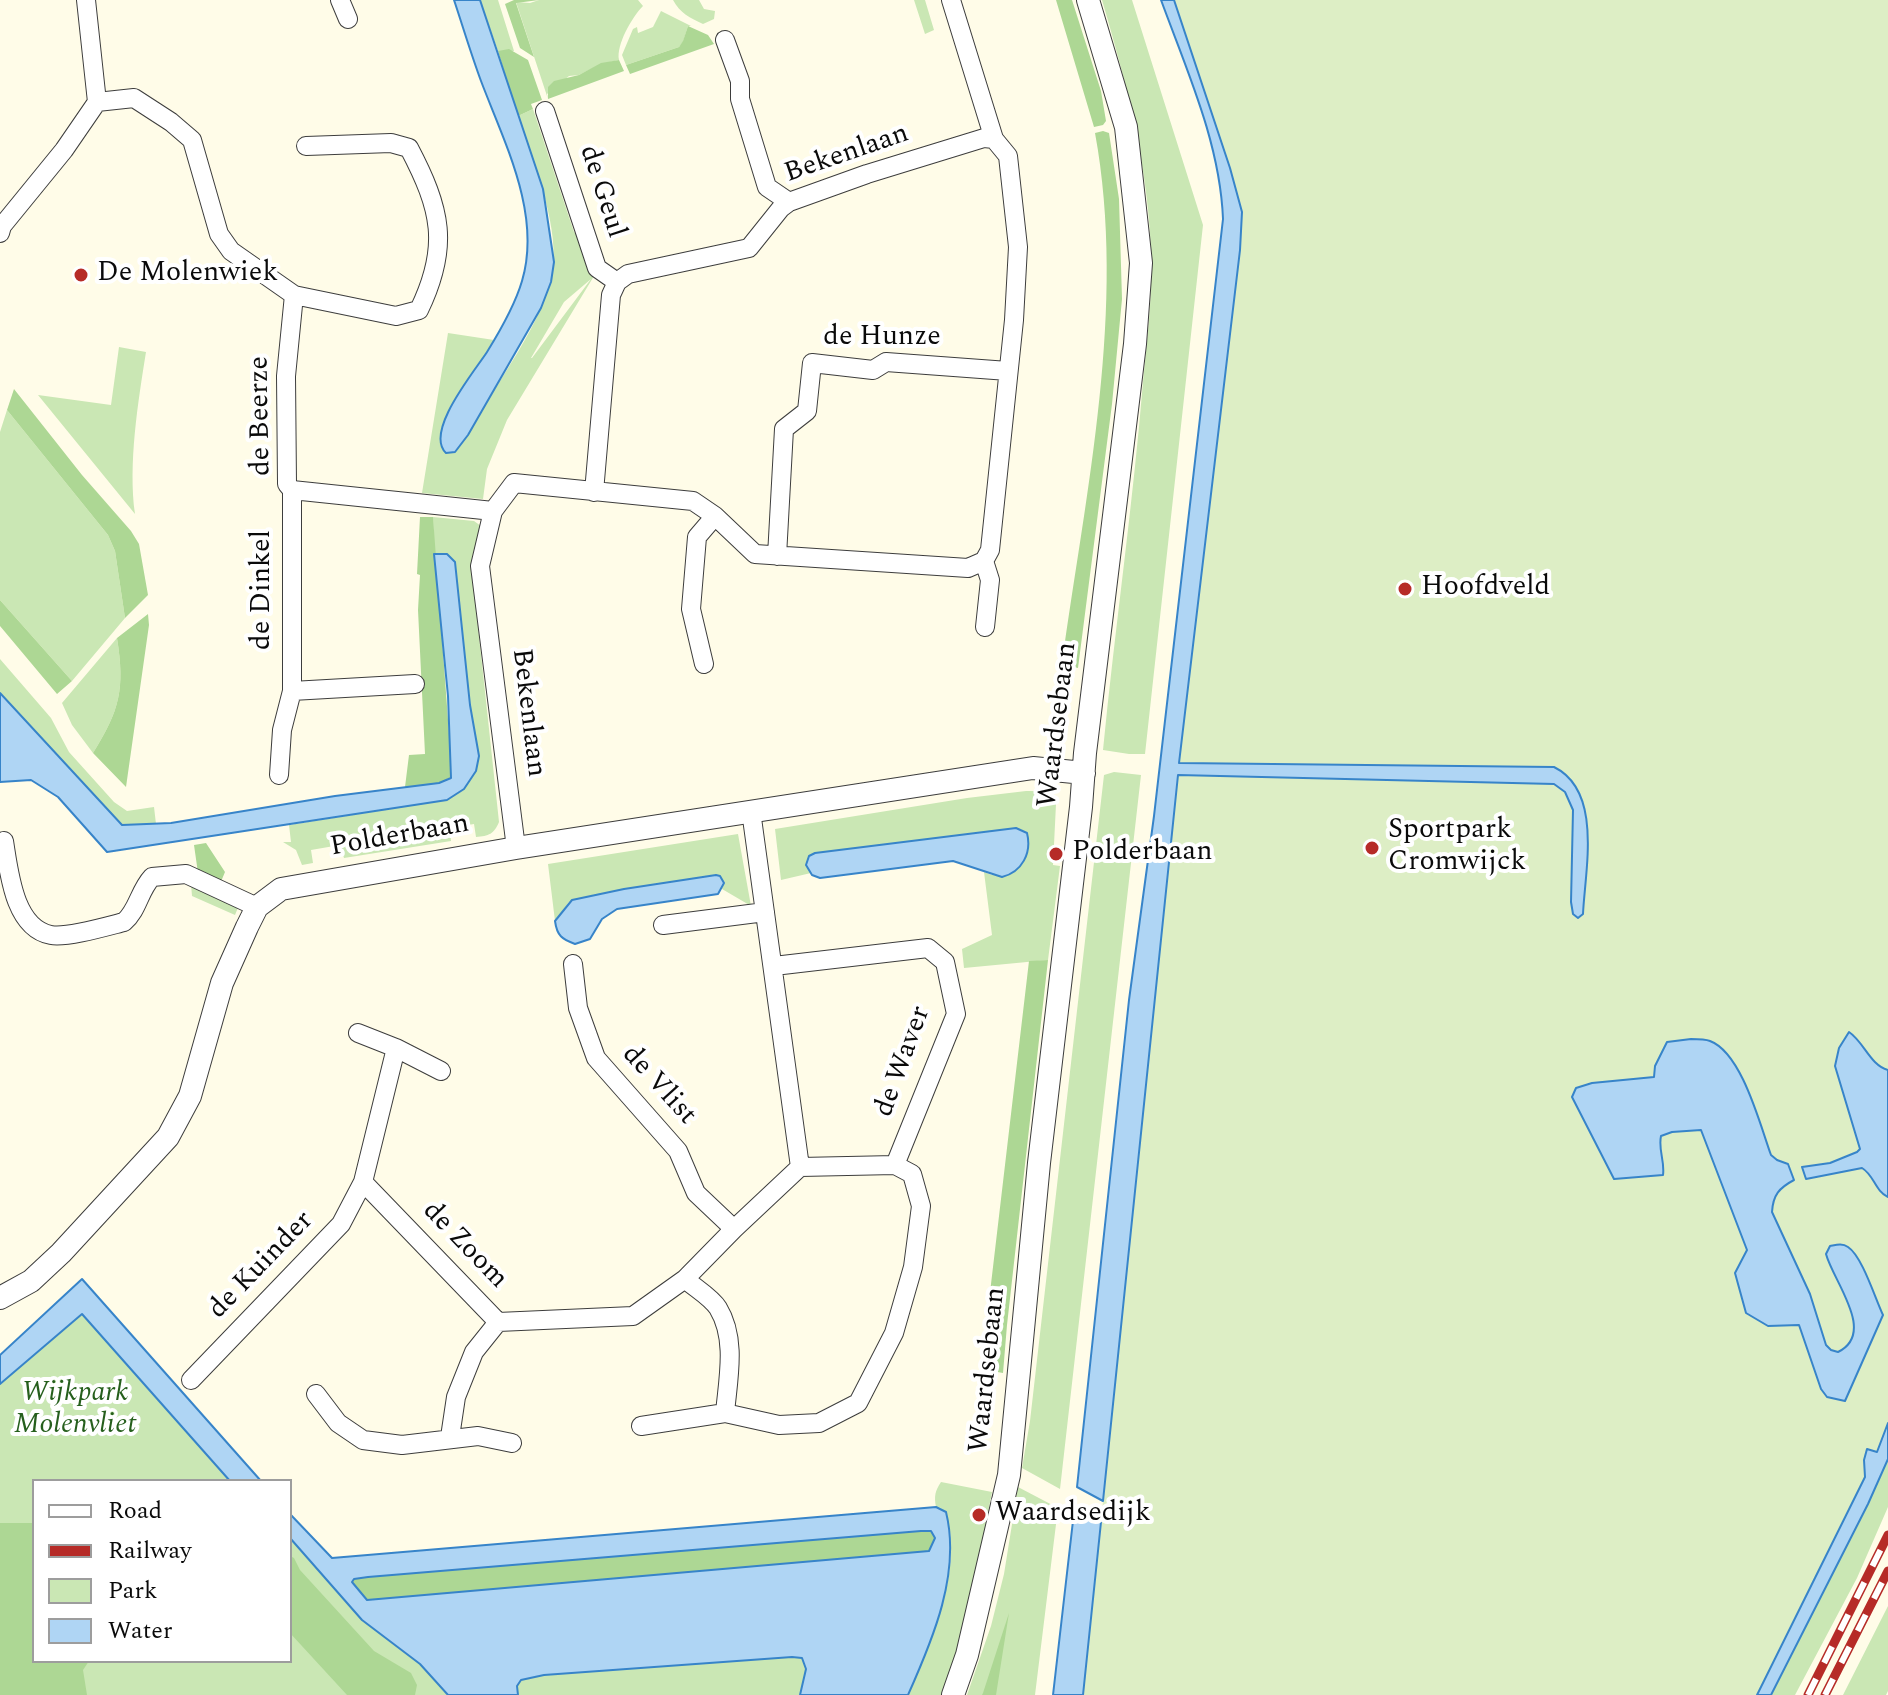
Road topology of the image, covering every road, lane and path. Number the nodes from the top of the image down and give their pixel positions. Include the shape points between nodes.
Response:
1 (86, 0) edge
2 (340, 0) edge
3 (951, 0) edge
4 (1088, 0) edge
5 (348, 19) dead end
6 (725, 40) dead end
7 (97, 102) junction
8 (545, 111) dead end
9 (994, 139) junction
10 (306, 146) dead end
11 (789, 202) junction
12 (0, 233) edge
13 (617, 282) junction
14 (294, 295) junction
15 (1008, 371) junction
16 (292, 490) junction
17 (594, 492) junction
18 (493, 511) junction
19 (715, 516) junction
20 (777, 556) junction
21 (984, 561) junction
22 (985, 627) dead end
23 (704, 664) dead end
24 (415, 684) dead end
25 (292, 691) junction
26 (1084, 773) junction
27 (279, 775) dead end
28 (751, 811) junction
29 (4, 841) dead end
30 (516, 848) junction
31 (257, 907) junction
32 (765, 912) junction
33 (663, 925) dead end
34 (573, 964) dead end
35 (774, 966) junction
36 (358, 1033) dead end
37 (396, 1048) junction
38 (441, 1071) dead end
39 (895, 1165) junction
40 (800, 1167) junction
41 (363, 1182) junction
42 (734, 1229) junction
43 (685, 1279) junction
44 (0, 1298) edge
45 (498, 1322) junction
46 (191, 1380) dead end
47 (316, 1394) dead end
48 (725, 1413) junction
49 (641, 1426) dead end
50 (450, 1437) junction
51 (512, 1443) dead end
52 (953, 1695) edge

1 - 7 street
2 - 5 street
3 - 9 street
4 - 26 street, Waardsebaan via 1126,127 1141,263
6 - 11 street via 767,187
7 - 12 street
7 - 14 street via 134,98 192,140 219,234 231,251
8 - 13 street, de Geul via 597,268
9 - 11 street, Bekenlaan
9 - 15 street via 1008,156 1018,247
10 - 14 street via 391,143 409,148 438,213 438,252 419,310 396,316
11 - 13 street, Bekenlaan via 749,248 628,274
13 - 17 street via 611,295
14 - 16 street, de Beerze via 286,376 287,484
15 - 20 street, de Hunze via 886,362 873,370 812,363 807,411 784,429
15 - 21 street via 990,550
16 - 18 street, de Beerze
16 - 25 street, de Dinkel
17 - 18 street via 514,483
17 - 19 street via 693,501
18 - 30 street, Bekenlaan via 480,566
19 - 20 street via 755,554
19 - 23 street via 697,537 691,609
20 - 21 street via 968,568
21 - 22 street via 990,580
24 - 25 street
25 - 27 street, de Dinkel
26 - 28 street, Polderbaan via 1033,768
26 - 52 street, Waardsebaan via 1009,1475
28 - 30 street, Polderbaan
28 - 32 street
29 - 31 street via 17,906 39,930 53,936 124,922 152,877 186,874
30 - 31 street, Polderbaan via 281,889
31 - 44 street via 222,983 190,1096 168,1137 61,1253 31,1281
32 - 33 street
32 - 35 street
34 - 42 street, de Vlist via 578,1008 596,1058 678,1151 696,1193
35 - 39 street, de Waver via 928,948 945,962 956,1014
35 - 40 street
36 - 37 street
37 - 38 street
37 - 41 street
39 - 40 street
39 - 48 street via 912,1174 921,1206 913,1267 894,1333 858,1403 819,1423 779,1425
40 - 42 street, de Zoom
41 - 45 street, de Zoom
41 - 46 street, de Kuinder via 341,1224
42 - 43 street, de Zoom
43 - 45 street, de Zoom via 633,1316
43 - 48 street via 717,1307 728,1334
45 - 50 street via 469,1363 456,1397
47 - 50 street via 338,1423 363,1440 402,1445
48 - 49 street
50 - 51 street

